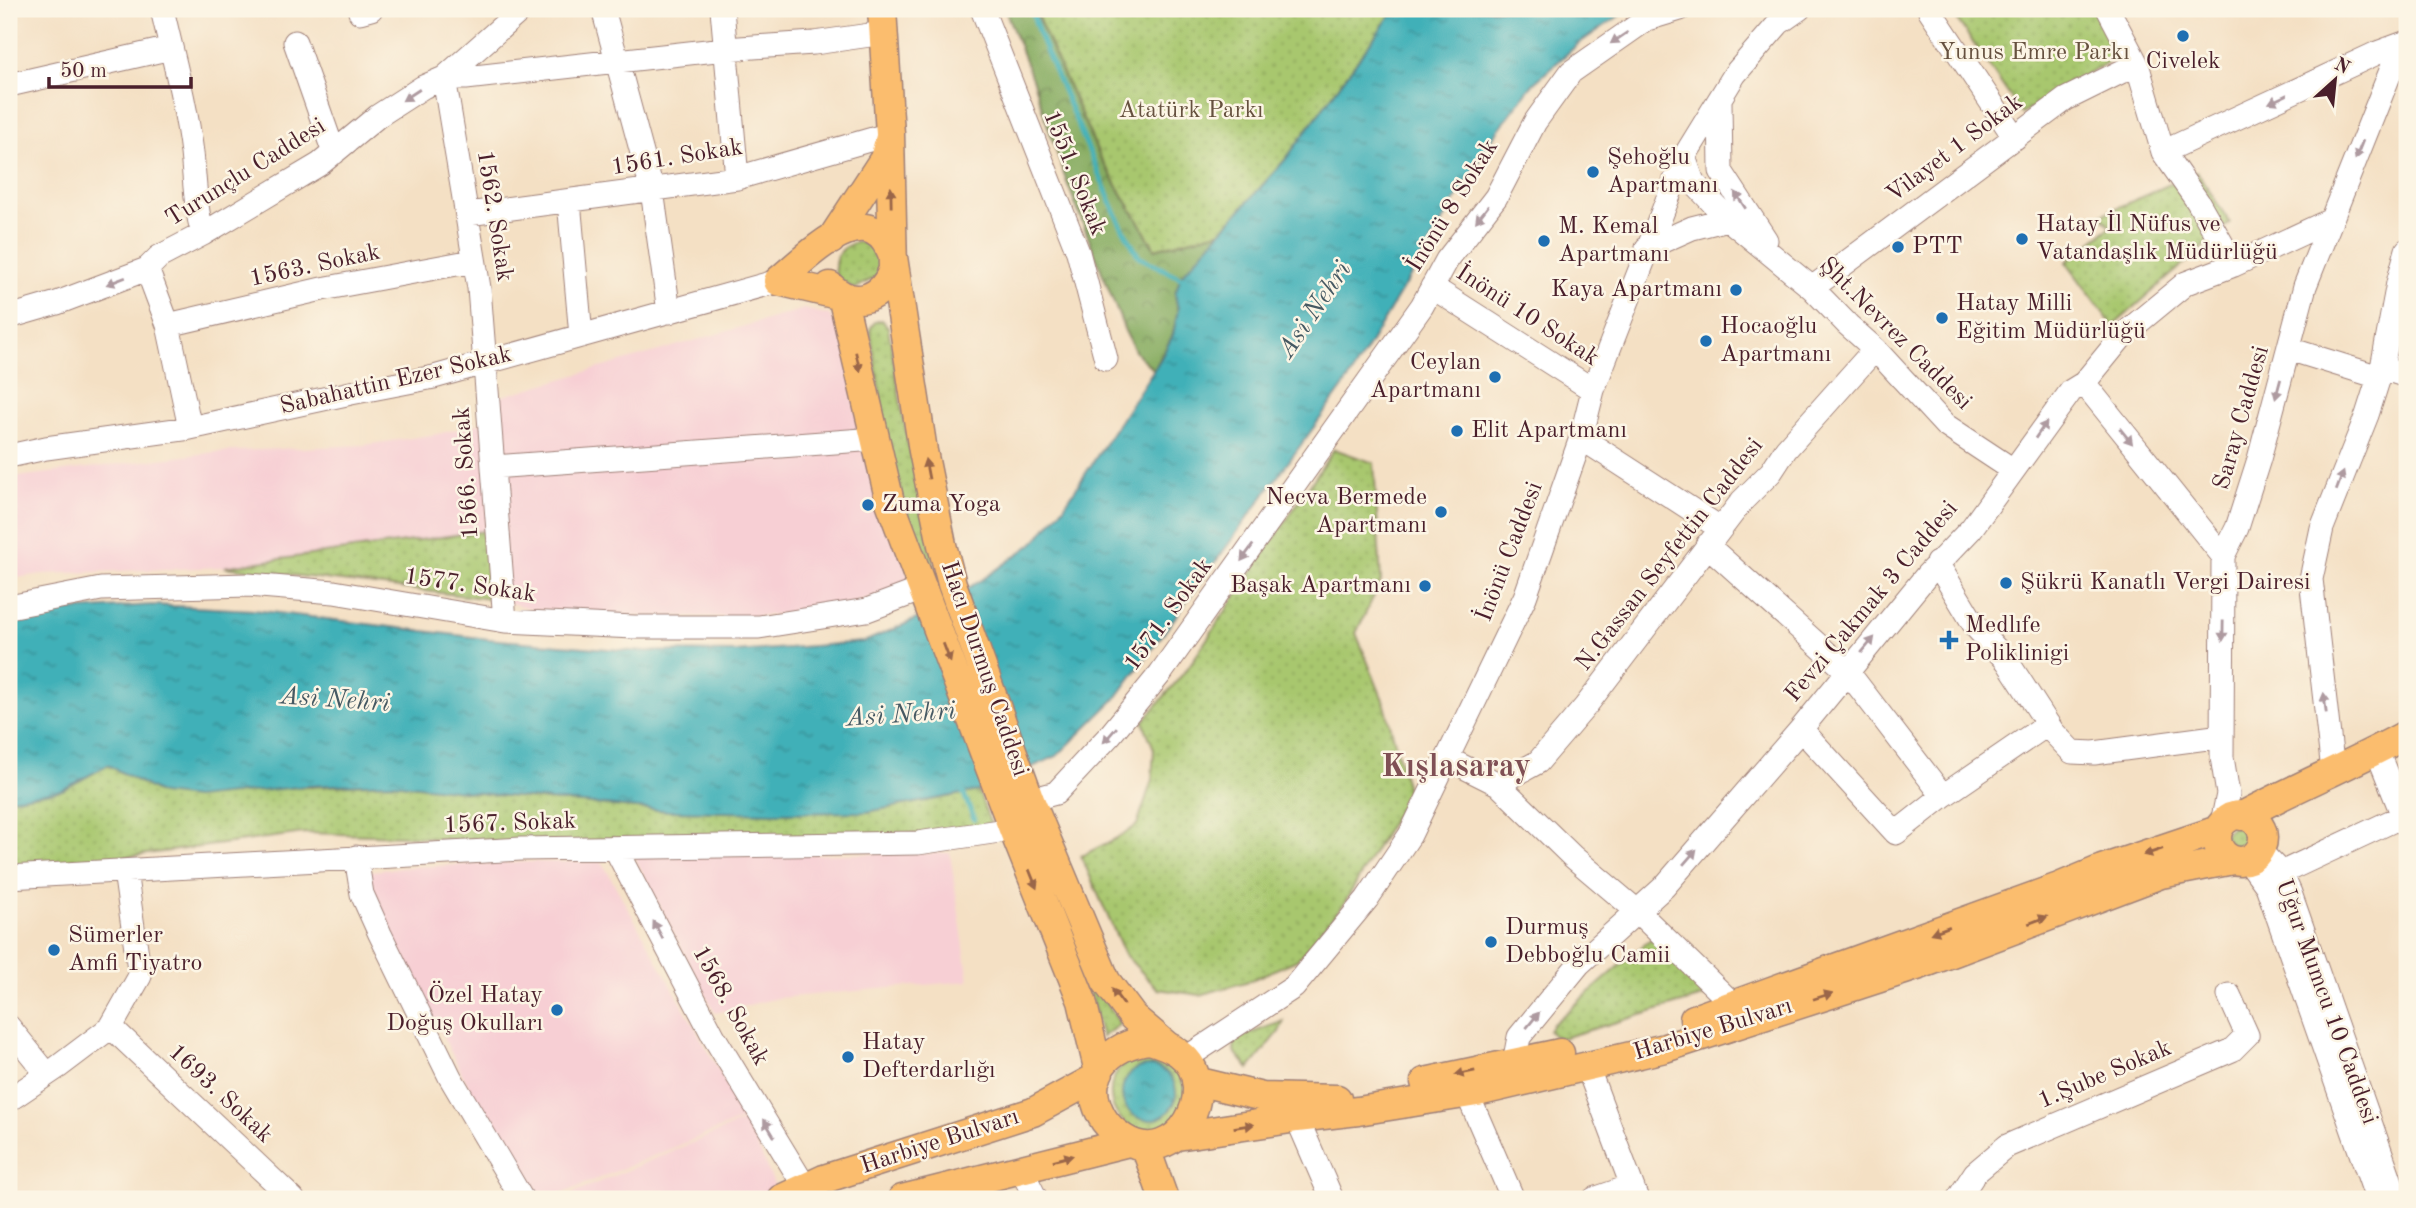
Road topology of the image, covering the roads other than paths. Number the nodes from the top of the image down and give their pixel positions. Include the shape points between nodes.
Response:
1 (162, 9) edge
2 (522, 9) edge
3 (603, 9) edge
4 (722, 9) edge
5 (982, 9) edge
6 (1680, 9) edge
7 (1799, 9) edge
8 (1929, 9) edge
9 (2108, 9) edge
10 (883, 21) edge
11 (295, 42) dead end
12 (2407, 43) edge
13 (171, 48) junction
14 (725, 49) junction
15 (617, 62) junction
16 (2137, 64) junction
17 (444, 78) junction
18 (9, 85) edge
19 (1720, 102) junction
20 (890, 135) junction
21 (2015, 138) junction
22 (2163, 152) junction
23 (334, 153) junction
24 (1684, 157) junction
25 (1721, 171) junction
26 (737, 178) junction
27 (652, 190) junction
28 (569, 201) junction
29 (468, 214) junction
30 (1728, 219) junction
31 (2331, 220) junction
32 (202, 234) junction
33 (832, 238) junction
34 (1647, 247) junction
35 (2407, 250) edge
36 (893, 257) junction
37 (1777, 257) junction
38 (473, 261) junction
39 (2234, 265) junction
40 (147, 269) junction
41 (778, 281) junction
42 (1432, 287) junction
43 (1812, 288) junction
44 (842, 296) junction
45 (669, 312) junction
46 (9, 317) edge
47 (168, 325) junction
48 (581, 336) junction
49 (1875, 349) junction
50 (2289, 349) junction
51 (1106, 359) dead end
52 (486, 363) junction
53 (2380, 372) junction
54 (2407, 376) edge
55 (2084, 383) junction
56 (1593, 390) junction
57 (190, 428) junction
58 (1329, 438) joint
59 (1581, 438) junction
60 (877, 439) junction
61 (9, 456) edge
62 (493, 467) junction
63 (2013, 470) junction
64 (1713, 536) junction
65 (2223, 556) junction
66 (1937, 563) junction
67 (923, 589) junction
68 (9, 607) edge
69 (505, 621) junction
70 (1847, 671) junction
71 (2048, 724) junction
72 (1801, 729) junction
73 (2407, 734) edge
74 (2222, 736) junction
75 (2377, 751) junction
76 (1448, 759) junction
77 (2333, 771) junction
78 (1498, 784) junction
79 (1944, 796) junction
80 (1017, 815) junction
81 (2406, 818) edge
82 (2228, 823) junction
83 (615, 848) junction
84 (356, 857) junction
85 (2247, 857) junction
86 (125, 871) junction
87 (9, 877) edge
88 (2274, 879) junction
89 (1637, 911) junction
90 (2229, 995) dead end
91 (1742, 1012) junction
92 (9, 1027) edge
93 (111, 1027) junction
94 (1183, 1061) junction
95 (1587, 1066) junction
96 (1516, 1073) junction
97 (47, 1074) junction
98 (1098, 1074) junction
99 (1467, 1093) junction
100 (9, 1100) edge
101 (1297, 1118) junction
102 (1177, 1136) junction
103 (1137, 1144) junction
104 (1021, 1169) junction
105 (793, 1193) edge
106 (1635, 1193) edge
107 (938, 1195) edge
108 (293, 1199) edge
109 (522, 1199) edge
110 (902, 1199) edge
111 (1036, 1199) edge
112 (1164, 1199) edge
113 (1332, 1199) edge
114 (1513, 1199) edge
115 (1594, 1199) edge
116 (1958, 1199) edge
117 (2377, 1199) edge
118 (2397, 1199) edge

1 - 13 street
2 - 17 street, Turunçlu Caddesi
3 - 15 street
4 - 14 street
5 - 51 street, 1551. Sokak via 1078,252
6 -> 42 street, İnönü 8 Sokak via 1647,19 1571,72 1535,122 1496,197
7 - 19 street, İnönü Caddesi via 1779,23 1735,74
8 - 21 street
9 - 16 street
10 - 14 street via 814,43
10 - 20 main road, Hacı Durmuş Caddesi
11 - 23 street
12 -> 22 street
12 -> 31 street, Saray Caddesi via 2396,58
13 - 18 street
13 - 32 street via 185,108
14 - 15 street
14 - 26 street
15 - 17 street
15 - 27 street
16 - 21 street, Vilayet 1 Sokak via 2066,99
16 - 22 street
17 -> 23 street, Turunçlu Caddesi via 378,116
17 - 29 street, 1562. Sokak
19 - 24 street, İnönü Caddesi
19 - 25 street
20 - 26 street, 1561. Sokak
20 - 33 main road, Hacı Durmuş Caddesi via 884,159
36 -> 20 main road, Hacı Durmuş Caddesi
21 - 43 street, Vilayet 1 Sokak
22 - 39 street
23 - 32 street, Turunçlu Caddesi
24 - 25 street
24 - 30 street, Şht.Nevrez Caddesi via 1693,181
24 - 34 street, İnönü Caddesi
37 -> 25 street, Şht.Nevrez Caddesi
26 - 27 street, 1561. Sokak
27 - 28 street, 1561. Sokak
27 - 45 street
28 - 29 street, 1561. Sokak
28 - 48 street
29 - 38 street, 1562. Sokak
30 - 34 street
30 - 37 street, Şht.Nevrez Caddesi
31 - 39 street, Fevzi Çakmak 3 Caddesi
31 - 50 street, Saray Caddesi via 2305,286
32 - 40 street, Turunçlu Caddesi via 159,257
33 - 36 main road, Hacı Durmuş Caddesi via 849,229 872,230 882,237
33 - 41 main road, Sabahattin Ezer Sokak
33 - 44 main road, Hacı Durmuş Caddesi via 824,250 822,270
34 - 56 street, İnönü Caddesi
35 - 53 street
36 - 44 main road, Hacı Durmuş Caddesi via 893,269 883,289 862,299
80 -> 36 main road, Hacı Durmuş Caddesi via 942,545
37 - 43 street, Şht.Nevrez Caddesi
38 - 47 street, 1563. Sokak via 322,289
38 - 52 street, 1562. Sokak
39 - 55 street, Fevzi Çakmak 3 Caddesi via 2186,283 2124,334
40 -> 46 street, Turunçlu Caddesi
40 - 47 street
41 - 44 main road, Sabahattin Ezer Sokak
41 - 45 street, Sabahattin Ezer Sokak
42 - 56 street, İnönü 10 Sokak
42 - 58 street, İnönü 8 Sokak
43 - 49 street, Şht.Nevrez Caddesi
44 -> 60 main road, Hacı Durmuş Caddesi
45 - 48 street, Sabahattin Ezer Sokak
47 - 57 street
48 - 52 street, Sabahattin Ezer Sokak
49 - 63 street, Şht.Nevrez Caddesi via 1945,425
49 - 64 street, N.Gassan Seyfettin Caddesi
50 - 53 street
50 -> 65 street, Saray Caddesi via 2241,517
52 - 57 street, Sabahattin Ezer Sokak
52 - 62 street, 1566. Sokak
53 - 54 street
77 -> 53 street via 2311,579 2322,528
63 -> 55 street, Fevzi Çakmak 3 Caddesi via 2071,391
55 -> 65 street
56 - 59 street, İnönü Caddesi
57 - 61 street, Sabahattin Ezer Sokak
58 -> 80 street, 1571. Sokak via 1160,674 1110,735 1056,793
59 - 64 street
59 - 76 street, İnönü Caddesi via 1525,597
60 - 62 street
60 - 67 main road, Hacı Durmuş Caddesi via 890,502
62 - 69 street, 1566. Sokak
63 - 66 street, Fevzi Çakmak 3 Caddesi via 1971,529
64 - 70 street
64 - 78 street, N.Gassan Seyfettin Caddesi via 1538,762
65 -> 74 street, Saray Caddesi
70 -> 66 street, Fevzi Çakmak 3 Caddesi
66 - 71 street via 1975,626 2007,661
67 - 69 street, 1577. Sokak via 867,610 759,627
67 -> 80 main road, Hacı Durmuş Caddesi
68 - 69 street, 1577. Sokak via 100,589 248,585 334,593
70 - 72 street, Fevzi Çakmak 3 Caddesi
70 - 79 street
71 - 74 street via 2072,752
71 - 79 street
72 - 79 street via 1895,833
89 -> 72 street, Fevzi Çakmak 3 Caddesi via 1664,887
73 - 75 main road, Harbiye Bulvarı
74 - 82 street, Saray Caddesi
75 - 77 main road, Harbiye Bulvarı
75 - 81 street
76 - 78 street
76 - 94 street, İnönü Caddesi via 1410,835 1367,899 1294,987
77 - 82 main road, Harbiye Bulvarı
78 - 89 street
80 - 83 street, 1567. Sokak via 918,843
94 -> 80 main road, Hacı Durmuş Caddesi via 1133,1017 1106,982
80 -> 98 main road, Hacı Durmuş Caddesi via 1082,1001
81 - 88 street
82 - 85 main road, Uğur Mumcu 10 Caddesi via 2216,837 2221,852
82 - 85 main road, Uğur Mumcu 10 Caddesi via 2250,818 2260,828 2262,843
82 -> 91 main road, Harbiye Bulvarı
83 - 84 street, 1567. Sokak
105 -> 83 street, 1568. Sokak
84 - 86 street, 1567. Sokak
84 - 109 street via 362,894 380,934 450,1077
85 - 88 street, Uğur Mumcu 10 Caddesi
91 -> 85 main road, Harbiye Bulvarı via 1920,965 2161,874
86 - 87 street, 1567. Sokak
86 - 93 street via 140,976
88 - 117 street, Uğur Mumcu 10 Caddesi
88 - 118 street, Uğur Mumcu 10 Caddesi via 2297,913
89 - 91 street
96 -> 89 street, Fevzi Çakmak 3 Caddesi via 1519,1037 1579,964
90 - 116 street, 1.Şube Sokak via 2247,1035 2232,1050 2007,1146 1975,1173
91 - 95 main road, Harbiye Bulvarı via 1665,1048
91 - 96 main road, Harbiye Bulvarı
92 - 97 street
93 - 97 street
93 - 108 street, 1693. Sokak
96 -> 94 main road, Harbiye Bulvarı via 1344,1099 1263,1097
94 - 98 main road, Harbiye Bulvarı via 1150,1041 1132,1042 1104,1061
94 - 102 main road via 1197,1096 1187,1125
95 - 96 main road, Harbiye Bulvarı
95 - 106 street
96 - 99 main road, Harbiye Bulvarı
97 - 100 street
98 - 103 main road via 1094,1092 1104,1121 1115,1133
98 - 105 main road, Harbiye Bulvarı via 1033,1112
99 - 101 main road, Harbiye Bulvarı
99 - 114 street
102 -> 101 main road, Harbiye Bulvarı
101 - 113 street
102 - 103 main road, Harbiye Bulvarı via 1161,1144
104 -> 103 main road, Harbiye Bulvarı
103 - 112 main road
104 - 107 main road, Harbiye Bulvarı
104 - 111 street
106 - 115 street
107 - 110 main road, Harbiye Bulvarı

